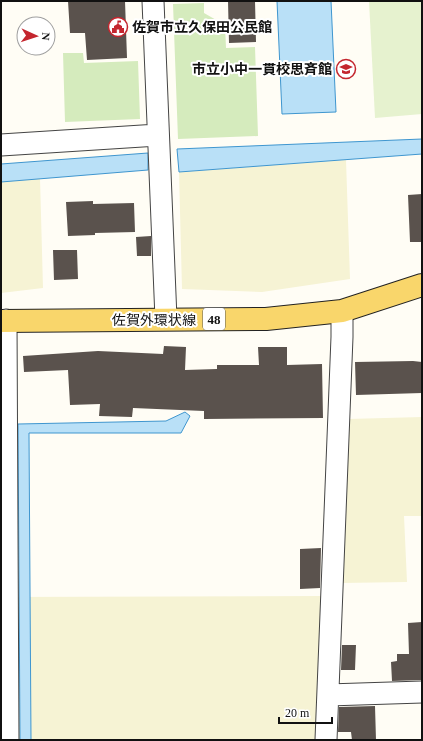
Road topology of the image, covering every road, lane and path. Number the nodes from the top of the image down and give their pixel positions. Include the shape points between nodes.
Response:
1 (153, 1) edge
2 (158, 134) junction
3 (1, 145) edge
4 (422, 285) edge
5 (342, 311) junction
6 (166, 319) junction
7 (4, 321) edge
8 (422, 692) edge
9 (328, 695) junction
10 (8, 740) edge
11 (326, 740) edge

1 - 2 street
2 - 3 street
2 - 6 street
4 - 5 main road, 佐賀外環状線 / 48
5 - 6 main road, 佐賀外環状線 / 48 via 266,319
5 - 9 street
6 - 7 main road, 佐賀外環状線 / 48
7 - 10 street
8 - 9 street
9 - 11 street

